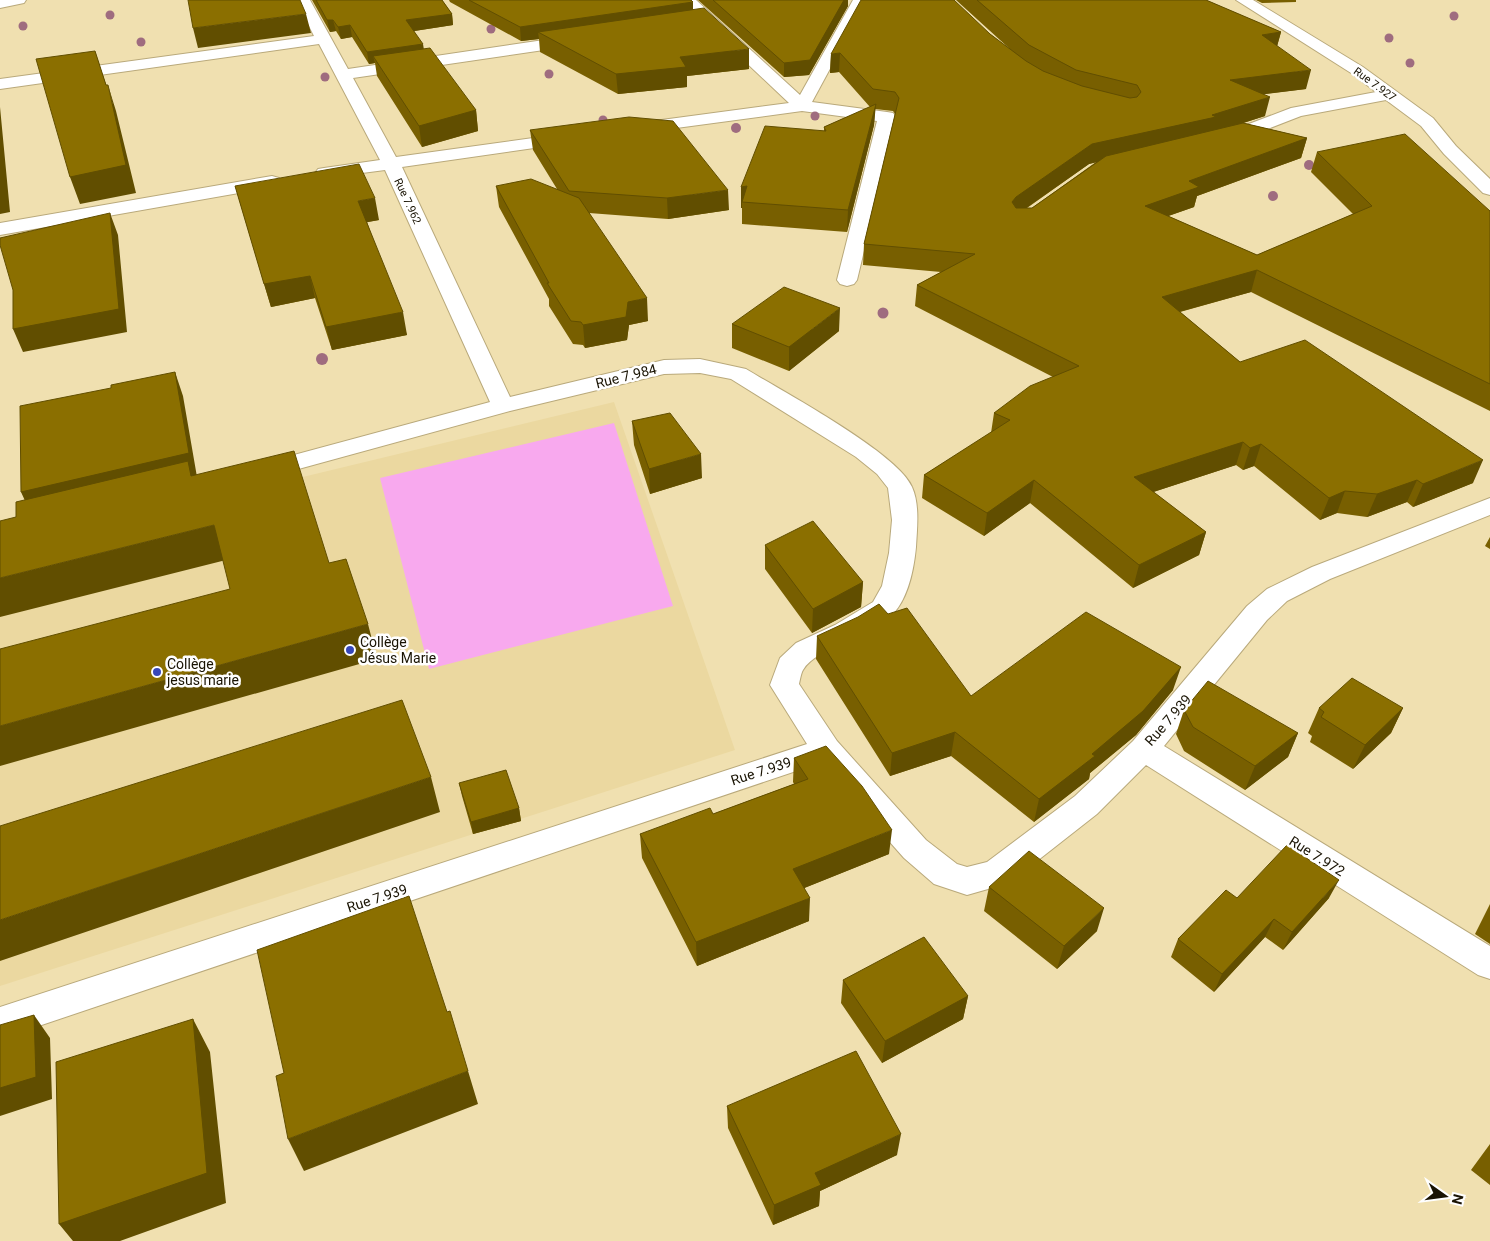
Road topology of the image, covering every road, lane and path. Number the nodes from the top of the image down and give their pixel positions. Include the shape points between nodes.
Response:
1 (19, 0) edge
2 (303, 0) edge
3 (688, 0) edge
4 (863, 0) edge
5 (1243, 0) edge
6 (0, 4) edge
7 (709, 20) junction
8 (690, 23) edge
9 (593, 37) edge
10 (323, 38) junction
11 (342, 75) junction
12 (0, 84) edge
13 (1390, 94) junction
14 (802, 106) junction
15 (626, 130) edge
16 (586, 135) edge
17 (1204, 146) edge
18 (390, 162) junction
19 (1490, 189) edge
20 (0, 228) edge
21 (847, 280) dead end
22 (503, 406) junction
23 (242, 476) edge
24 (1490, 506) edge
25 (1144, 748) junction
26 (826, 749) junction
27 (1490, 964) edge
28 (0, 1023) edge

1 - 6 street
2 - 10 street, Rue 7.962
3 - 7 street
4 - 14 street
5 - 13 street, Rue 7.927 via 1323,48
7 - 8 street
7 - 14 street
9 - 11 street
10 - 11 street, Rue 7.962
10 - 12 street
11 - 18 street, Rue 7.962
13 - 17 street via 1297,112
13 - 19 street, Rue 7.927 via 1427,122
14 - 15 street
14 - 21 street via 888,117
16 - 18 street
18 - 20 street
18 - 22 street, Rue 7.962
22 - 23 street, Rue 7.984
22 - 26 street, Rue 7.984 via 664,367 700,366 738,374 886,469 900,487 905,520 894,586 883,608 845,632 806,650 790,665 784,685
24 - 25 street, Rue 7.939 via 1321,573 1277,595 1257,613
25 - 26 street, Rue 7.939 via 1086,805 997,873 967,881 946,874 915,849
25 - 27 street, Rue 7.972
26 - 28 street, Rue 7.939

